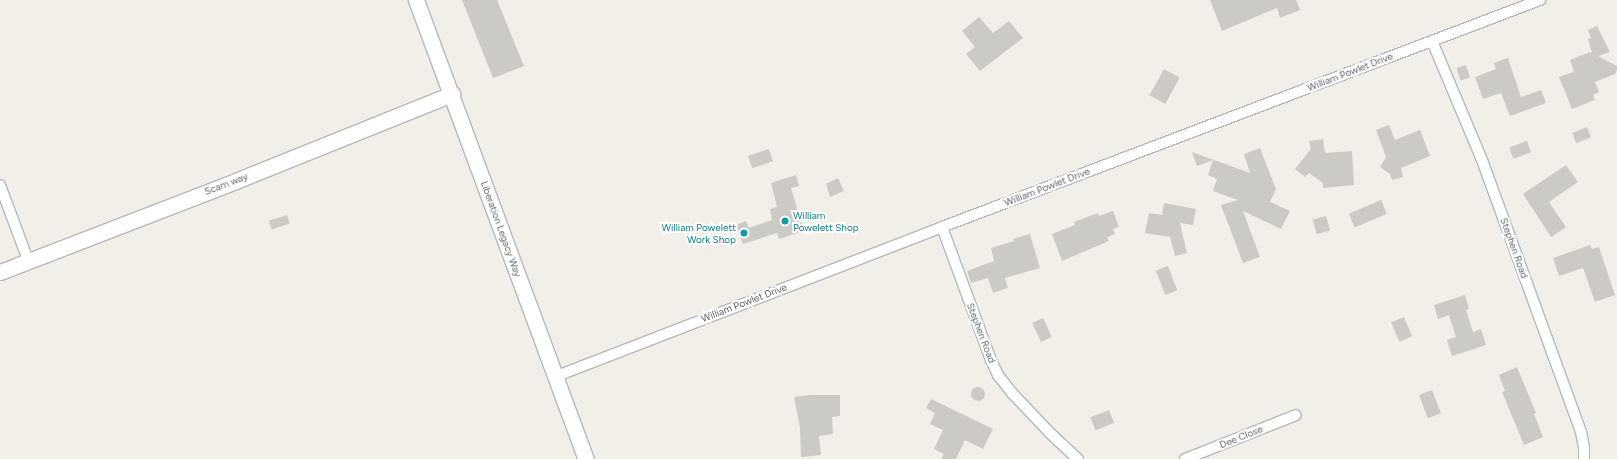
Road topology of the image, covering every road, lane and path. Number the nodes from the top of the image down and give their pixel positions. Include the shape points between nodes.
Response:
1 (416, 0) edge
2 (1540, 0) edge
3 (1432, 41) junction
4 (452, 94) junction
5 (0, 185) edge
6 (942, 226) junction
7 (28, 260) junction
8 (0, 272) edge
9 (554, 376) junction
10 (1296, 415) dead end
11 (586, 459) edge
12 (1078, 459) edge
13 (1186, 459) edge
14 (1584, 459) edge

1 - 4 main road, Liberation Legacy Way
2 - 3 street, William Powlet Drive
3 - 6 street, William Powlet Drive
3 - 14 street, Stephen Road via 1487,174 1581,432
4 - 7 main road, Scam way via 238,180
4 - 9 main road, Liberation Legacy Way
5 - 7 street
6 - 9 street, William Powlet Drive
6 - 12 street, Stephen Road via 998,375 1051,434
7 - 8 main road, Scam way
9 - 11 main road, Liberation Legacy Way
10 - 13 street, Dee Close

